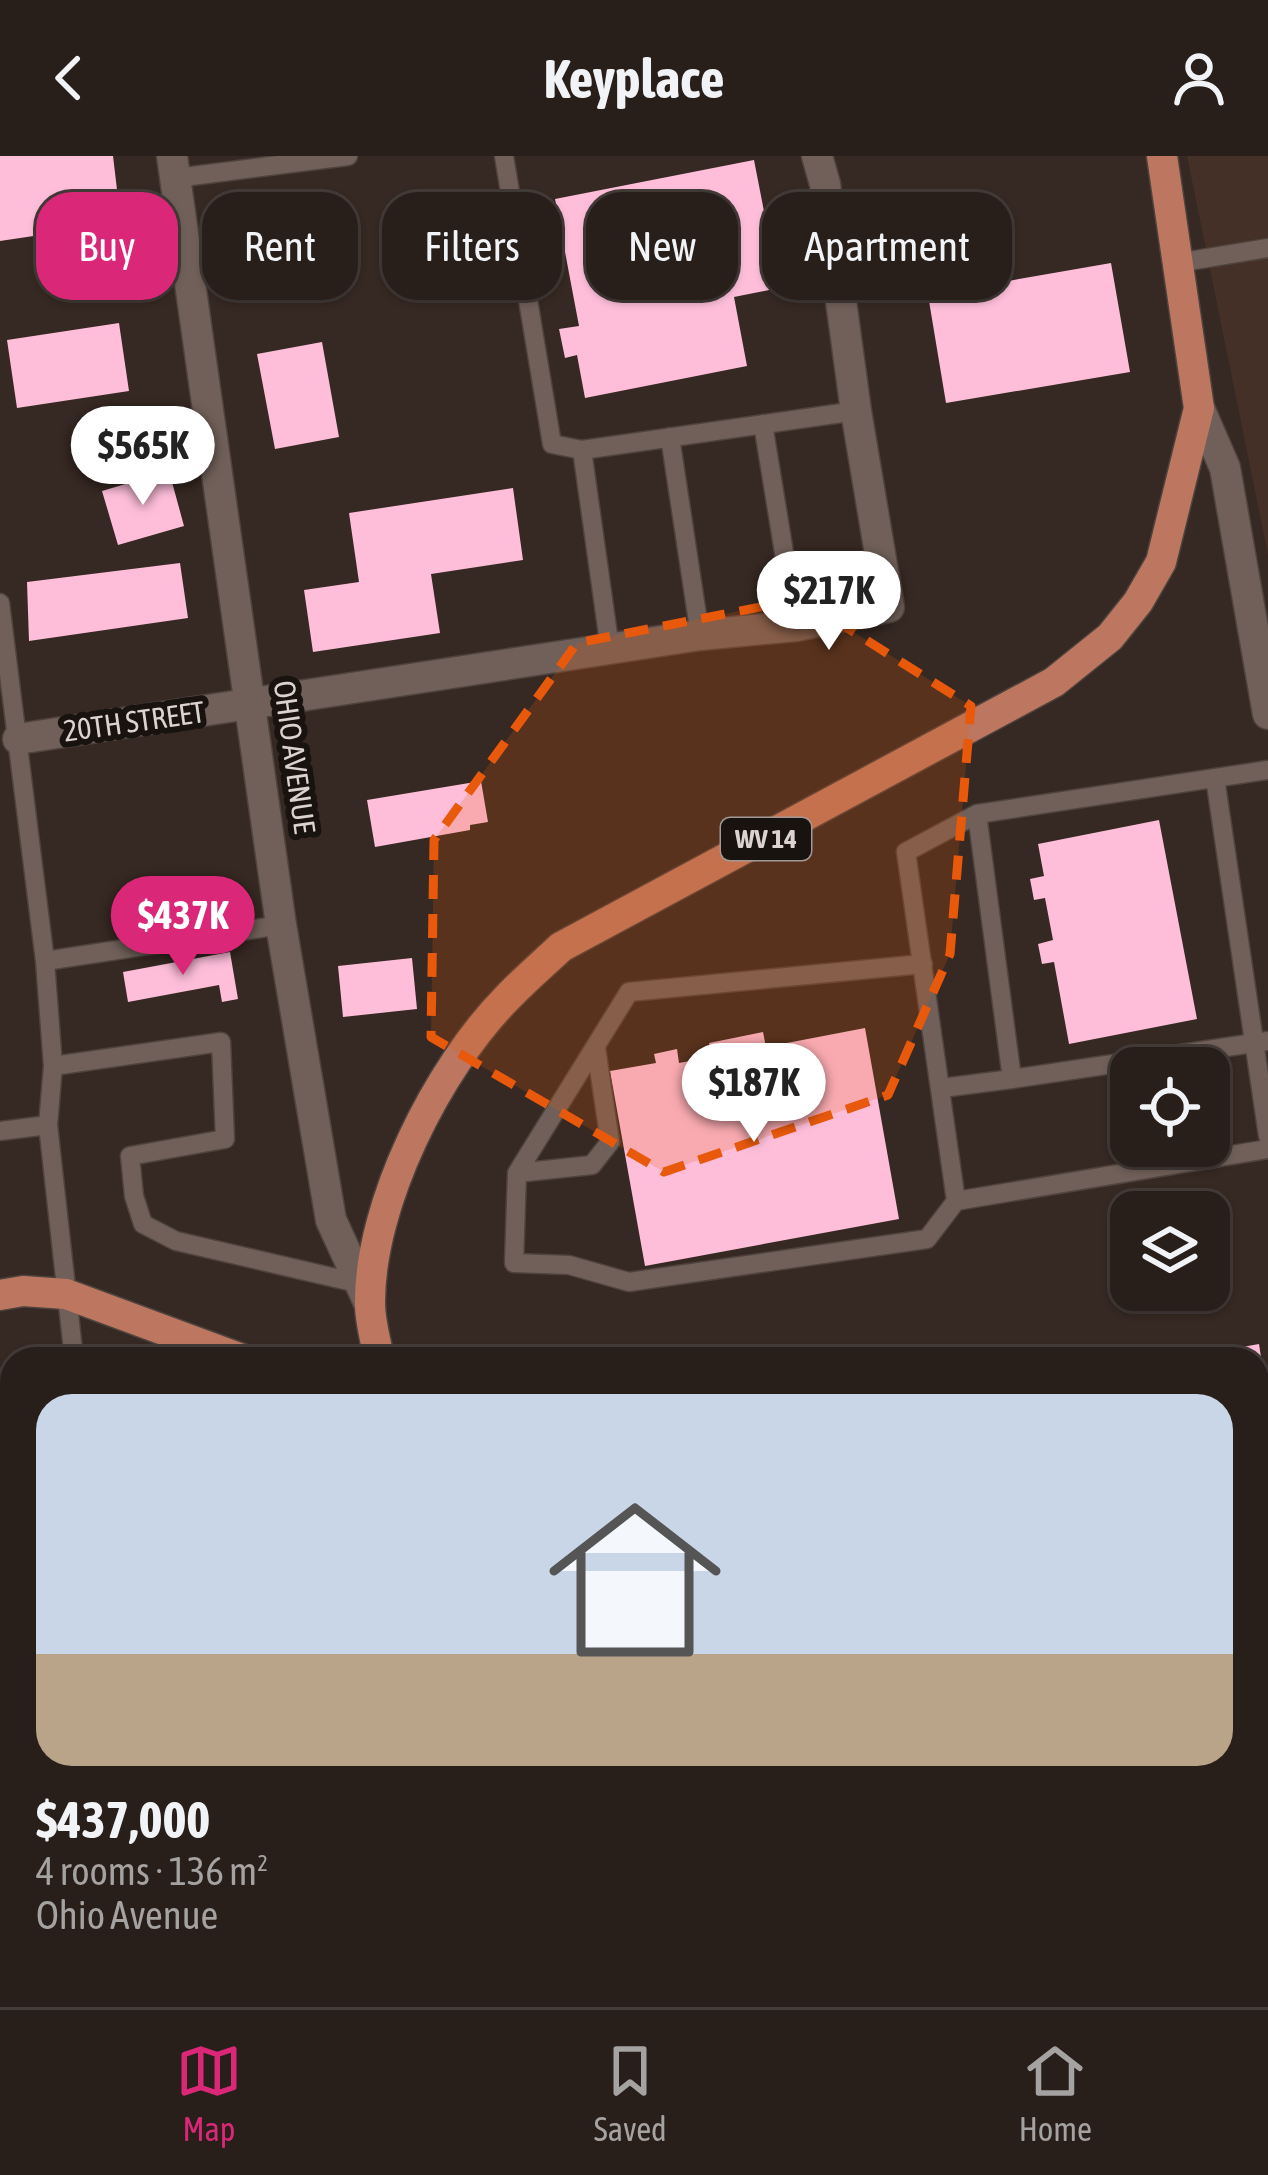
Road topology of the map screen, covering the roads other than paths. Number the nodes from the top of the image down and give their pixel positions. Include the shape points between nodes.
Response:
1 (348, 156) edge
2 (504, 156) edge
3 (817, 156) edge
4 (1162, 156) edge
5 (174, 167) edge
6 (1268, 248) edge
7 (1178, 263) junction
8 (1199, 408) junction
9 (856, 411) junction
10 (763, 424) junction
11 (670, 437) junction
12 (582, 450) junction
13 (1256, 572) edge
14 (0, 603) edge
15 (796, 626) junction
16 (700, 635) junction
17 (610, 649) junction
18 (250, 706) junction
19 (1268, 714) edge
20 (9, 741) edge
21 (1268, 770) edge
22 (1216, 778) junction
23 (977, 814) junction
24 (281, 925) junction
25 (45, 961) junction
26 (923, 964) junction
27 (1262, 1042) edge
28 (596, 1048) junction
29 (53, 1066) junction
30 (1012, 1079) junction
31 (942, 1088) junction
32 (49, 1125) junction
33 (0, 1131) edge
34 (1268, 1136) edge
35 (1268, 1149) edge
36 (518, 1173) junction
37 (956, 1201) junction
38 (0, 1294) edge
39 (66, 1294) junction
40 (363, 1294) junction
41 (73, 1347) edge
42 (210, 1347) edge
43 (376, 1347) edge

1 - 5 lane
2 - 12 lane via 552,444
3 - 9 street
4 - 7 main road, WV 14
5 - 18 street, OHIO AVENUE
6 - 7 lane
7 - 8 main road, WV 14
8 - 13 street
8 - 40 main road, WV 14 via 1162,562 1109,637 992,718 561,947 505,999 413,1140
9 - 10 lane
9 - 15 street, 20TH STREET via 890,607
10 - 11 lane
10 - 15 lane
11 - 12 lane
11 - 16 lane
12 - 17 lane
13 - 19 street
14 - 20 lane
15 - 16 street, 20TH STREET
16 - 17 street, 20TH STREET
17 - 18 street, 20TH STREET
18 - 20 street, 20TH STREET
18 - 24 street, OHIO AVENUE
20 - 25 lane
21 - 22 lane
22 - 23 lane
22 - 27 lane
23 - 26 lane via 905,852
23 - 30 lane
24 - 25 lane
24 - 40 street, OHIO AVENUE via 332,1220
25 - 29 lane
26 - 28 lane via 629,992
26 - 31 lane
27 - 30 lane
27 - 34 lane
28 - 36 lane
28 - 36 lane via 610,1142 592,1165
29 - 32 lane
29 - 40 lane via 221,1042 225,1139 130,1156 143,1224
30 - 31 lane
31 - 37 lane
32 - 33 lane
32 - 39 lane
35 - 37 lane
36 - 37 lane via 514,1263 569,1265 629,1282 927,1239
38 - 39 main road
39 - 41 lane
39 - 42 main road
40 - 43 main road, OHIO AVENUE / WV 14

